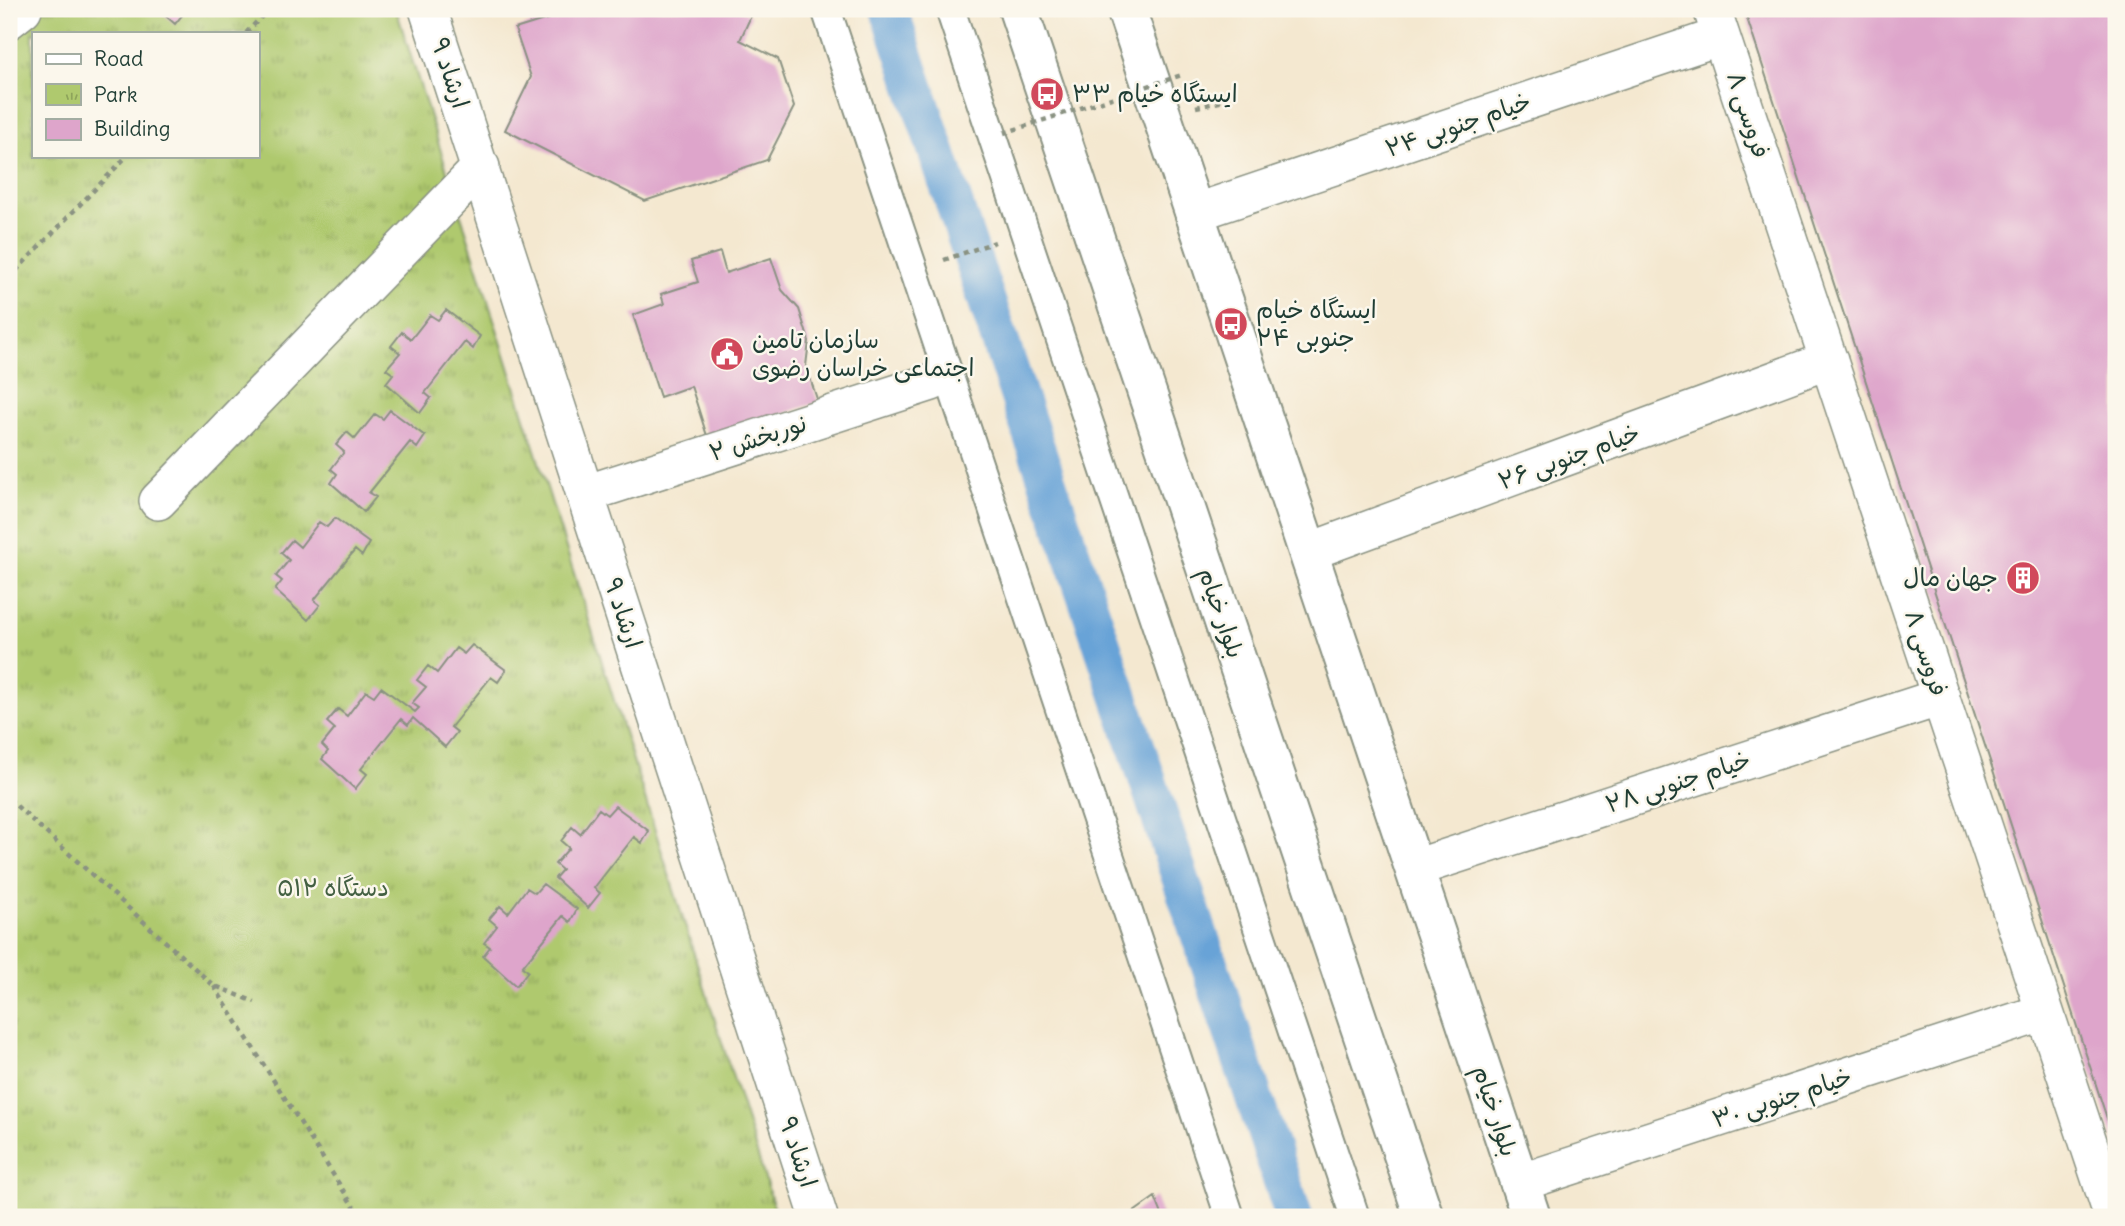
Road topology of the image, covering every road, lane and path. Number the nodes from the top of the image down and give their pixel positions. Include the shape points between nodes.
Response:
1 (23, 9) edge
2 (270, 9) edge
3 (428, 9) edge
4 (826, 9) edge
5 (950, 9) edge
6 (1018, 9) edge
7 (1126, 9) edge
8 (9, 20) edge
9 (1717, 22) edge
10 (247, 32) edge
11 (1182, 75) dead end
12 (1229, 100) dead end
13 (1193, 108) dead end
14 (1004, 133) dead end
15 (125, 158) edge
16 (481, 167) junction
17 (1194, 213) junction
18 (1025, 232) junction
19 (913, 270) junction
20 (9, 278) edge
21 (1829, 360) junction
22 (932, 382) dead end
23 (584, 494) junction
24 (158, 501) dead end
25 (1308, 552) junction
26 (1941, 697) junction
27 (9, 799) edge
28 (1415, 868) junction
29 (213, 985) junction
30 (255, 1002) dead end
31 (2045, 1012) junction
32 (1525, 1200) edge
33 (360, 1217) edge
34 (819, 1217) edge
35 (1230, 1217) edge
36 (1355, 1217) edge
37 (1424, 1217) edge
38 (2113, 1217) edge

1 - 8 street
2 - 10 path
3 - 16 street, ارشاد ۹
4 - 19 street
5 - 18 street
6 - 37 main road, بلوار خیام
7 - 17 main road, بلوار خیام
9 - 17 street, خیام جنوبی ۲۴
9 - 21 street, فروسی ۸
11 - 14 path, bridge
12 - 13 path
15 - 20 path
16 - 23 street, ارشاد ۹
16 - 24 street
17 - 25 main road, بلوار خیام
18 - 19 path
18 - 36 street
19 - 35 street
21 - 25 street, خیام جنوبی ۲۶
21 - 26 street, فروسی ۸
22 - 23 street, نوربخش ۲
23 - 34 street, ارشاد ۹
25 - 28 main road, بلوار خیام
26 - 28 street, خیام جنوبی ۲۸
26 - 31 street, فروسی ۸
27 - 29 path
28 - 32 main road, بلوار خیام
29 - 30 path
29 - 33 path
31 - 32 street, خیام جنوبی ۳۰
31 - 38 street, فروسی ۸

